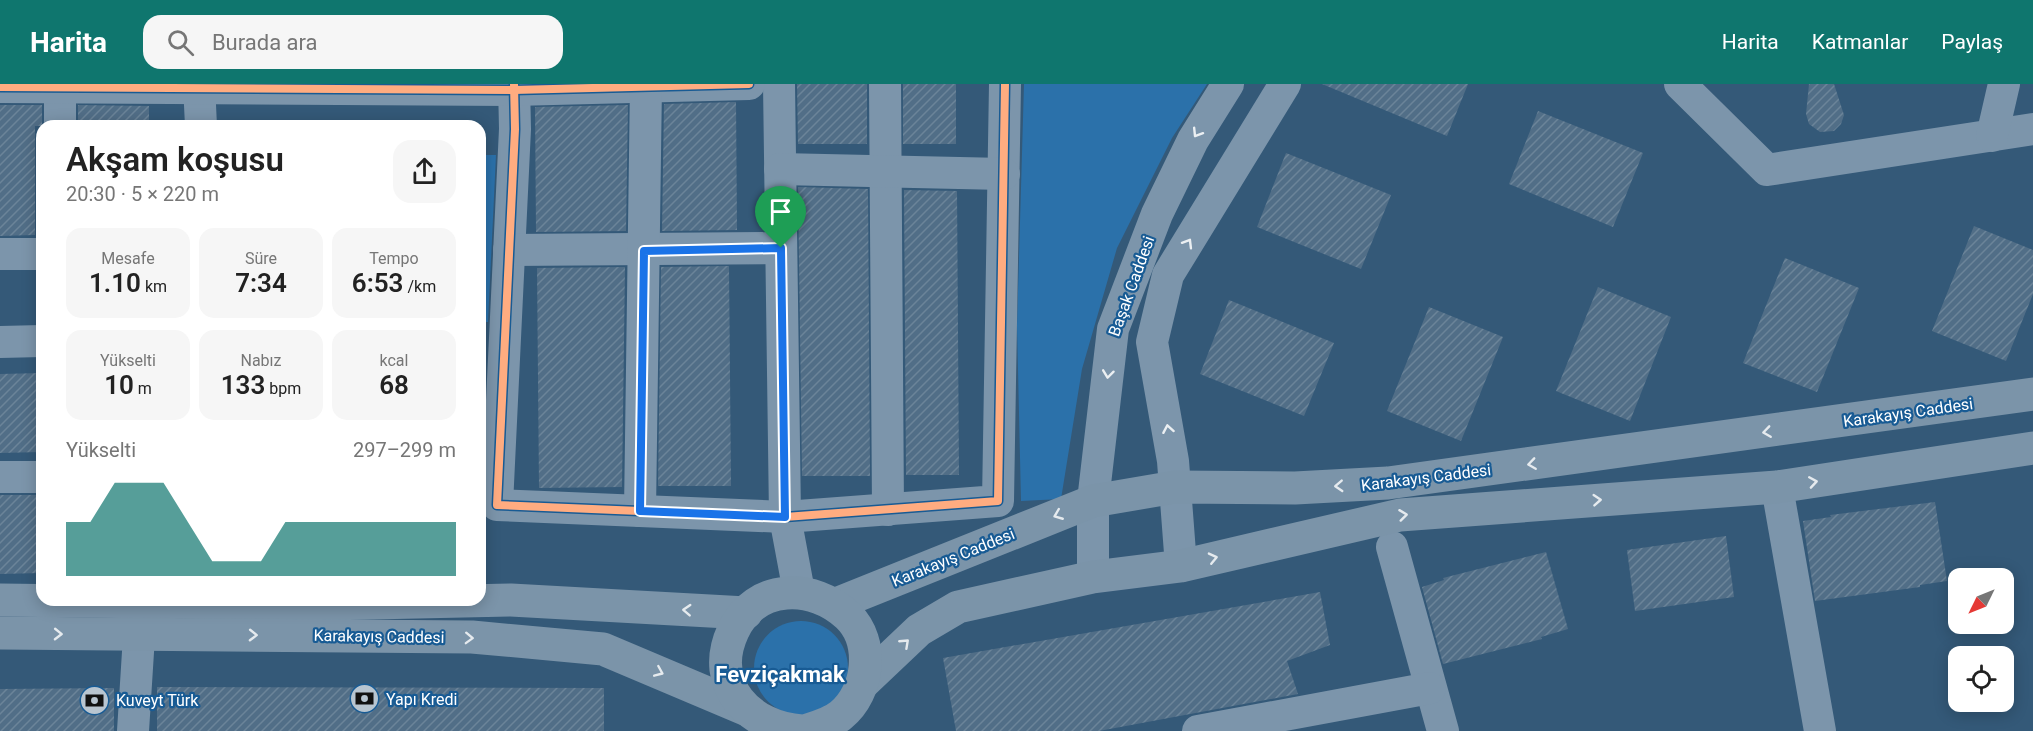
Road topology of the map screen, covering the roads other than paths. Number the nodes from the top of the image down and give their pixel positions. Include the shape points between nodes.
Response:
1 (749, 84) edge
2 (779, 84) edge
3 (885, 84) edge
4 (1005, 84) edge
5 (1228, 84) edge
6 (1285, 84) edge
7 (1680, 84) edge
8 (2004, 84) edge
9 (646, 85) edge
10 (60, 86) edge
11 (199, 86) edge
12 (0, 87) edge
13 (350, 87) edge
14 (514, 87) edge
15 (60, 120) edge
16 (201, 120) edge
17 (2033, 129) edge
18 (1992, 136) junction
19 (780, 169) junction
20 (884, 171) junction
21 (1004, 174) junction
22 (781, 248) junction
23 (509, 250) junction
24 (644, 251) junction
25 (0, 254) edge
26 (36, 254) edge
27 (492, 340) edge
28 (36, 341) edge
29 (0, 342) edge
30 (2033, 394) edge
31 (2033, 448) edge
32 (489, 475) edge
33 (0, 477) edge
34 (36, 477) edge
35 (1175, 487) junction
36 (1777, 488) junction
37 (1093, 501) junction
38 (888, 510) junction
39 (640, 511) junction
40 (785, 517) junction
41 (1392, 547) dead end
42 (1181, 566) junction
43 (1093, 578) junction
44 (799, 592) junction
45 (0, 600) edge
46 (36, 600) edge
47 (486, 601) edge
48 (836, 604) junction
49 (746, 613) junction
50 (0, 633) edge
51 (139, 636) junction
52 (862, 684) junction
53 (1430, 688) junction
54 (756, 721) edge
55 (841, 723) edge
56 (133, 731) edge
57 (803, 731) edge
58 (1197, 731) edge
59 (1443, 731) edge
60 (1820, 731) edge

1 - 9 street
2 - 19 street
3 - 20 street
4 - 21 street
5 -> 37 street, Başak Caddesi via 1192,140 1157,214 1113,329
35 -> 6 street, Başak Caddesi via 1152,342 1168,275
7 - 18 street via 1767,170
8 - 18 street
9 - 14 street
9 - 24 street
10 - 11 street
10 - 12 street
10 - 15 street
11 - 13 street
11 - 16 street
13 - 14 street
14 - 23 street
17 - 18 street
19 - 20 street
19 - 22 street
20 - 21 street
20 - 38 street
21 - 38 street via 998,501
22 - 24 street
22 - 40 street
23 - 24 street
23 - 27 street
24 - 39 street
25 - 26 street
27 - 32 street
28 - 29 street
30 -> 35 main road, Karakayış Caddesi via 1388,483 1295,488
36 -> 31 main road, Karakayış Caddesi
32 - 39 street via 497,505
33 - 34 street
35 - 37 main road, Karakayış Caddesi
35 - 42 street, Başak Caddesi
42 -> 36 main road, Karakayış Caddesi via 1400,515
36 - 60 street
37 - 43 street, Başak Caddesi
37 -> 48 main road, Karakayış Caddesi
38 - 40 street
39 - 40 street
40 - 44 street
41 - 53 street
42 - 43 main road, Karakayış Caddesi
52 -> 43 main road, Karakayış Caddesi via 919,630 958,607
44 - 48 main road via 818,595
44 - 49 main road via 761,601
45 - 46 main road, Karakayış Caddesi
49 -> 47 main road, Karakayış Caddesi
48 - 52 main road via 852,620 863,642 866,665
49 - 54 main road via 733,630 727,672 733,692
50 -> 51 main road, Karakayış Caddesi
51 -> 54 main road, Karakayış Caddesi via 472,637 603,649
51 - 56 street
52 - 55 main road
53 - 58 street
53 - 59 street
54 - 57 main road via 782,730
55 - 57 main road

